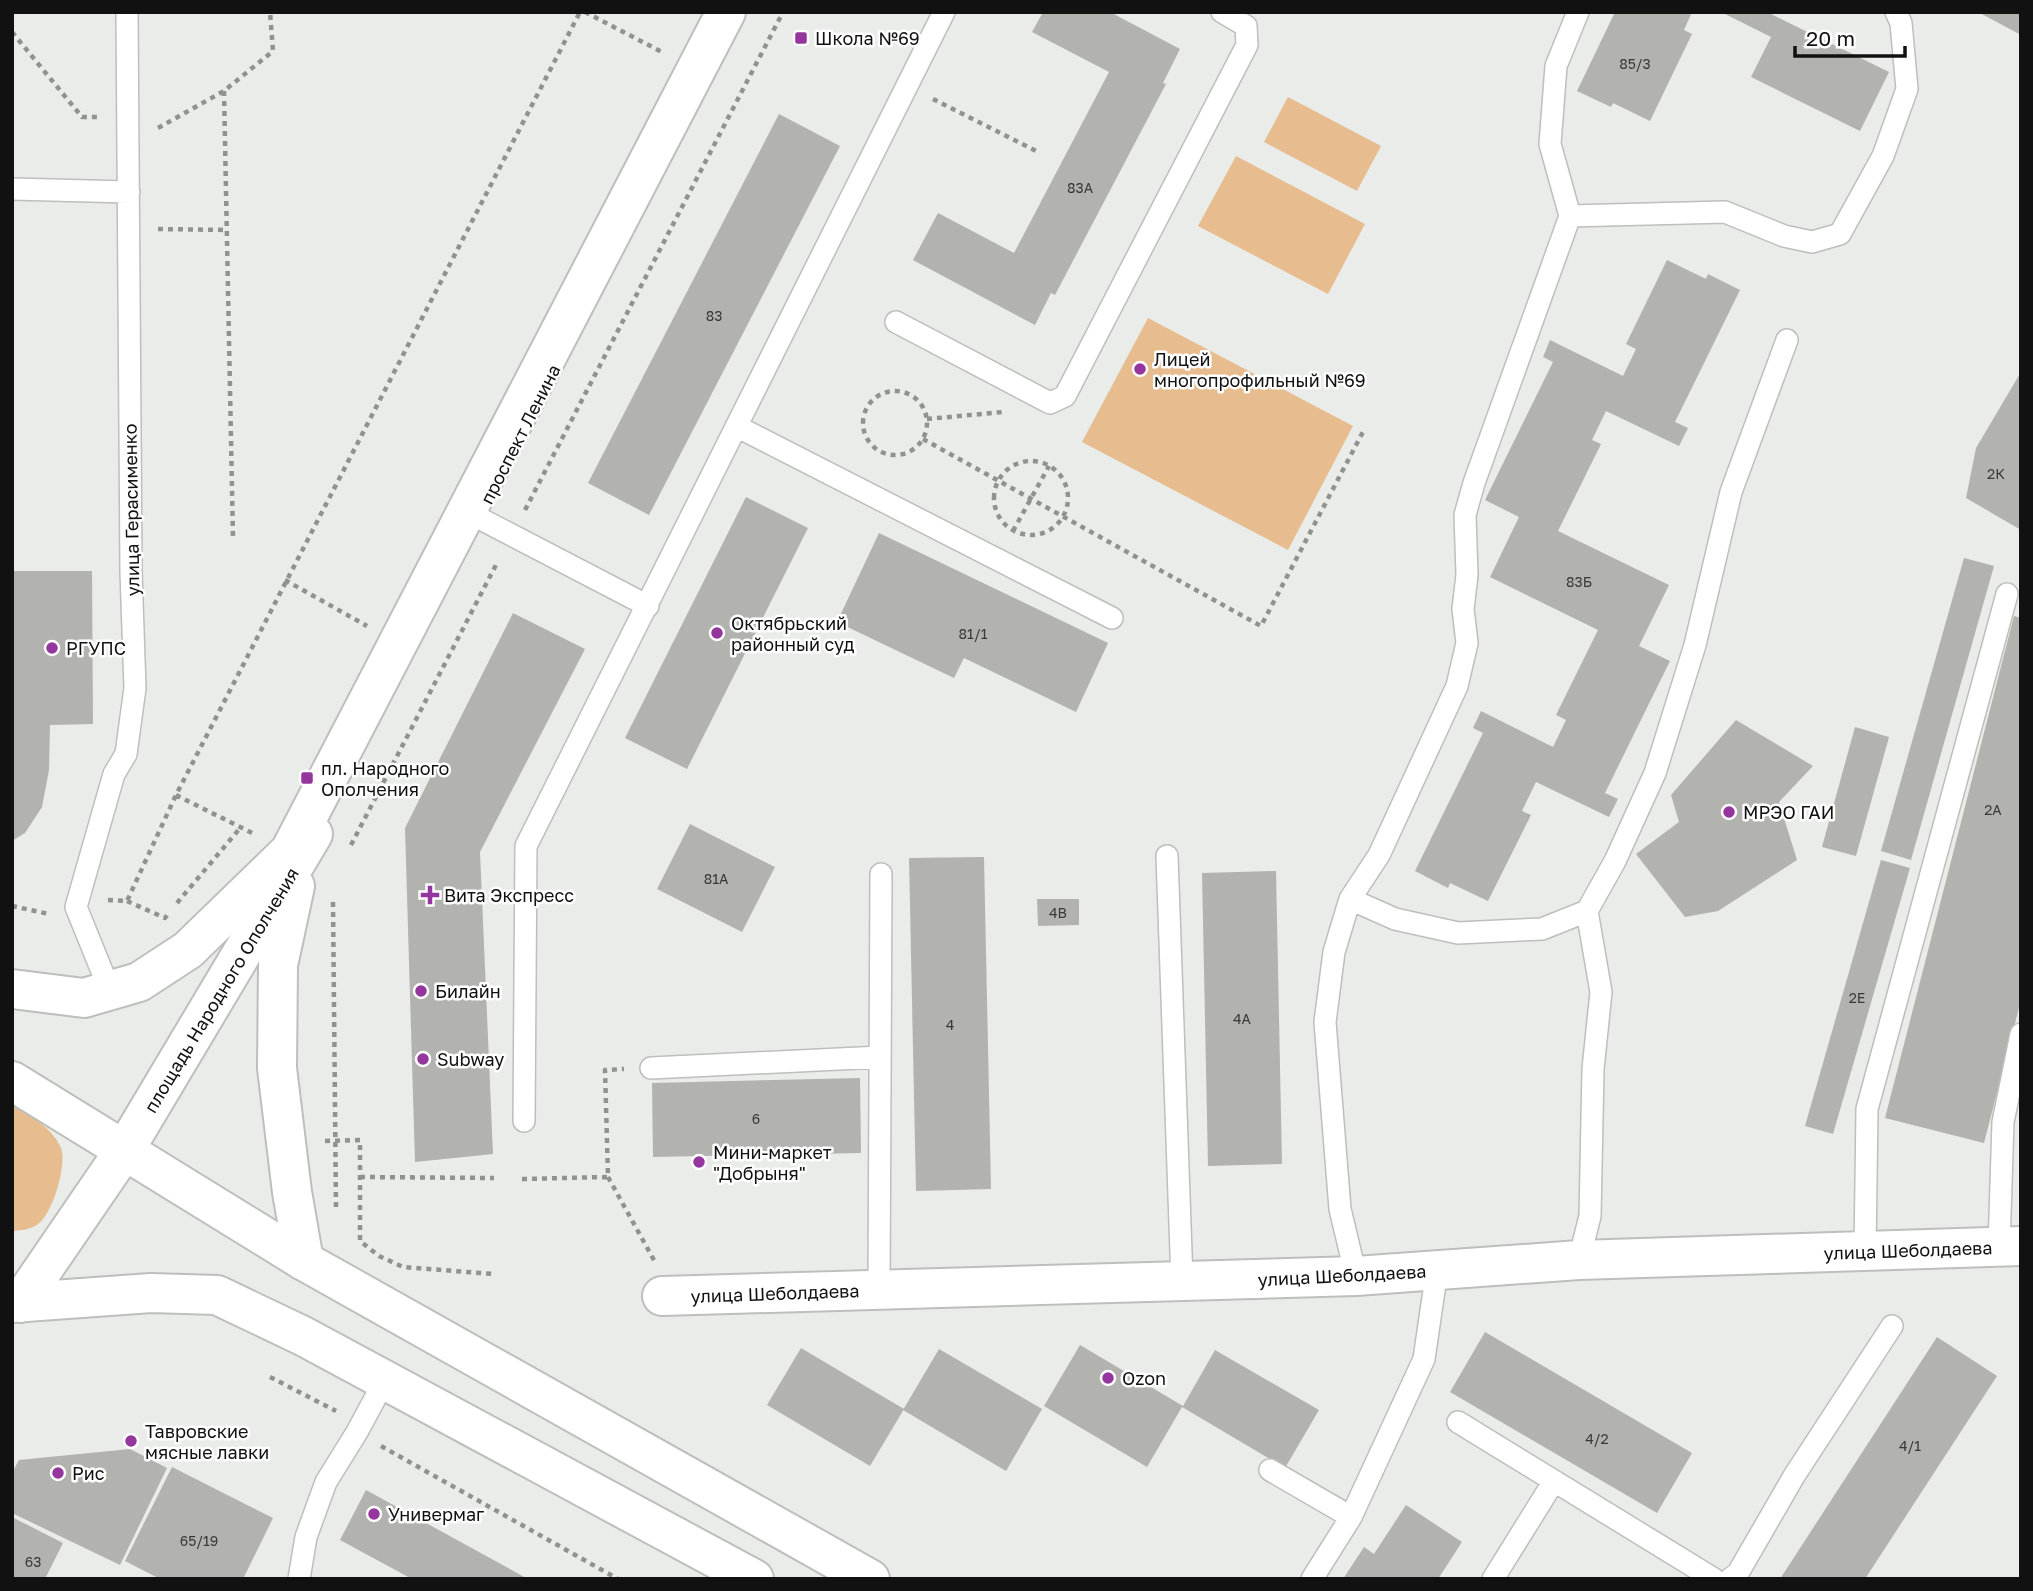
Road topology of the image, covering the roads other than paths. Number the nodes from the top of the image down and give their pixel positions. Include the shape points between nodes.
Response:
1 (127, 12) edge
2 (726, 12) edge
3 (739, 12) edge
4 (944, 12) edge
5 (1222, 12) edge
6 (1578, 12) edge
7 (1896, 12) edge
8 (12, 189) edge
9 (129, 192) junction
10 (1570, 216) junction
11 (896, 322) dead end
12 (1787, 340) dead end
13 (737, 427) junction
14 (477, 517) junction
15 (2007, 594) dead end
16 (648, 606) junction
17 (1112, 618) dead end
18 (296, 854) junction
19 (1167, 856) dead end
20 (881, 874) dead end
21 (1350, 899) junction
22 (1587, 911) junction
23 (12, 989) edge
24 (110, 991) junction
25 (2021, 1034) edge
26 (880, 1057) junction
27 (651, 1068) road end
28 (12, 1081) edge
29 (524, 1121) dead end
30 (124, 1151) junction
31 (2010, 1247) edge
32 (1865, 1253) junction
33 (1578, 1260) junction
34 (304, 1261) junction
35 (1437, 1270) junction
36 (1356, 1276) junction
37 (1182, 1281) junction
38 (660, 1283) road end
39 (879, 1290) junction
40 (15, 1308) edge
41 (1892, 1325) dead end
42 (385, 1380) junction
43 (1458, 1422) dead end
44 (1270, 1469) dead end
45 (1554, 1481) junction
46 (1351, 1517) junction
47 (299, 1579) edge
48 (754, 1579) edge
49 (870, 1579) edge
50 (1312, 1579) edge
51 (1493, 1579) edge
52 (1714, 1579) edge
53 (1730, 1579) edge

1 - 9 lane, улица Герасименко
2 - 18 main road via 398,643
3 - 14 main road, проспект Ленина
4 - 13 lane
5 - 11 lane via 1246,26 1247,45 1065,396 1050,403
6 - 10 lane via 1556,66 1550,144
7 - 10 lane via 1907,89 1884,156 1840,234 1812,242 1725,212
8 - 9 lane
9 - 24 lane, улица Герасименко via 135,688 127,754 114,774 76,907
10 - 21 lane via 1465,515 1467,575 1462,609 1467,643 1457,686 1379,855
12 - 22 lane via 1731,492 1695,645 1655,773
13 - 16 lane
13 - 17 lane
14 - 16 lane
14 - 18 main road, проспект Ленина
15 - 32 lane via 1867,1110
16 - 29 lane via 526,846
18 - 24 main road, площадь Народного Ополчения via 188,950 139,982
18 - 30 main road, площадь Народного Ополчения
18 - 34 main road, площадь Народного Ополчения via 278,965 277,1068
19 - 37 lane
20 - 26 lane
21 - 22 lane via 1395,919 1458,933 1542,929
21 - 36 lane via 1334,952 1325,1022 1340,1209
22 - 33 lane via 1601,992 1593,1069 1590,1216
23 - 24 main road, площадь Народного Ополчения via 84,998
25 - 31 lane via 2003,1122
26 - 27 lane
26 - 39 lane
28 - 30 main road
30 - 34 main road
30 - 40 main road, площадь Народного Ополчения
31 - 32 main road, улица Шеболдаева
32 - 33 main road, улица Шеболдаева
33 - 35 main road, улица Шеболдаева
34 - 49 main road
35 - 36 main road, улица Шеболдаева
35 - 46 lane via 1424,1359
36 - 37 main road, улица Шеболдаева
37 - 39 main road, улица Шеболдаева
38 - 39 main road, улица Шеболдаева
40 - 42 main road, площадь Народного Ополчения via 151,1293 217,1296
41 - 53 lane via 1794,1476 1738,1573
42 - 47 lane via 326,1482 306,1537
42 - 48 main road
43 - 45 lane
44 - 46 lane
45 - 51 lane
45 - 52 lane
46 - 50 lane

